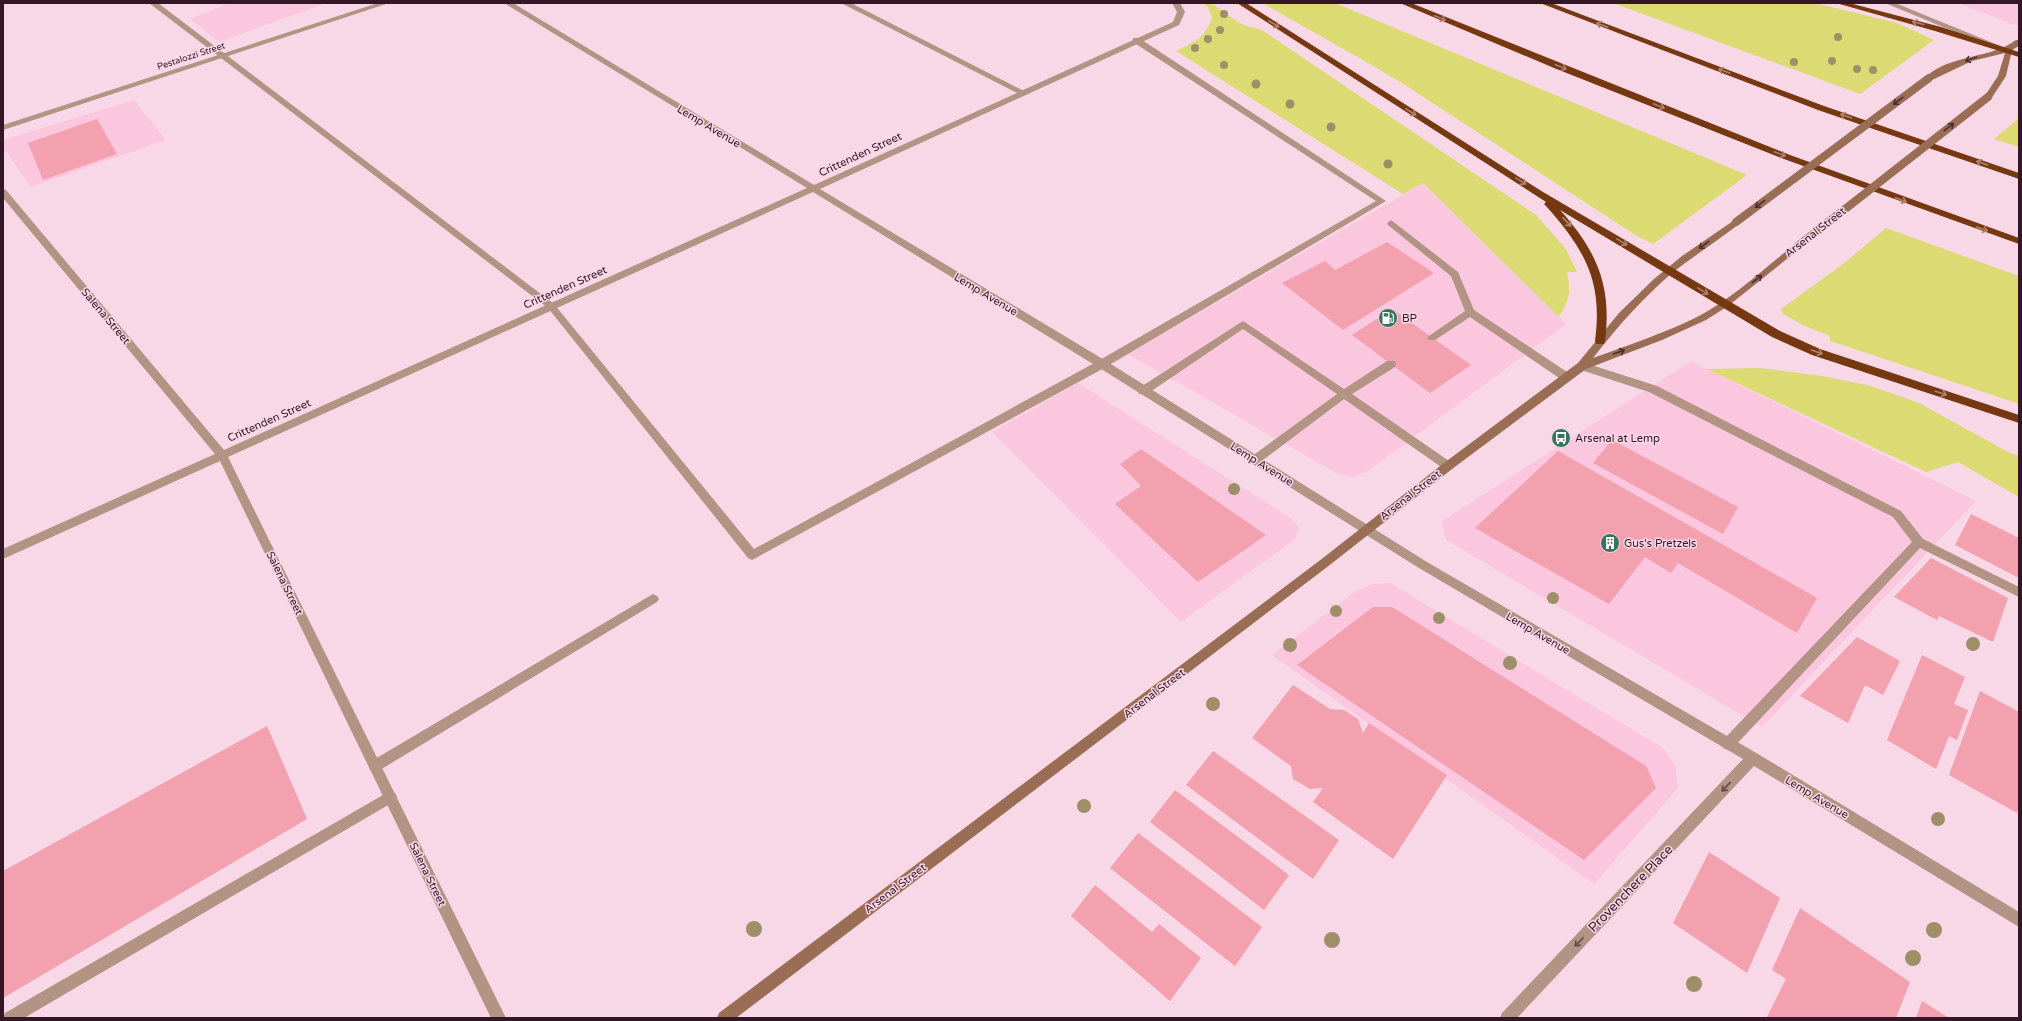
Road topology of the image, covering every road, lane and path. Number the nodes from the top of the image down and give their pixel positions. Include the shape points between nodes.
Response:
1 (153, 3) edge
2 (385, 3) edge
3 (508, 3) edge
4 (845, 3) edge
5 (1176, 3) edge
6 (1241, 3) edge
7 (1404, 3) edge
8 (1544, 3) edge
9 (1840, 3) edge
10 (1889, 3) edge
11 (1136, 40) junction
12 (2019, 42) edge
13 (2009, 51) junction
14 (2019, 55) edge
15 (222, 56) junction
16 (1022, 92) junction
17 (3, 128) edge
18 (2019, 176) edge
19 (813, 189) junction
20 (3, 192) edge
21 (1540, 194) junction
22 (1391, 223) dead end
23 (2019, 241) edge
24 (1670, 270) junction
25 (1725, 304) junction
26 (551, 306) junction
27 (1470, 312) junction
28 (1432, 338) dead end
29 (1600, 342) junction
30 (1102, 364) junction
31 (1391, 364) dead end
32 (1582, 366) junction
33 (1566, 377) junction
34 (1143, 391) junction
35 (1344, 394) junction
36 (2019, 419) edge
37 (222, 455) junction
38 (1255, 460) junction
39 (1448, 466) junction
40 (1366, 530) junction
41 (1918, 542) junction
42 (3, 554) edge
43 (2019, 592) edge
44 (653, 599) dead end
45 (1728, 744) junction
46 (1753, 758) junction
47 (375, 766) junction
48 (390, 797) junction
49 (2019, 920) edge
50 (10, 1018) edge
51 (499, 1018) edge
52 (724, 1018) edge
53 (1507, 1018) edge

1 - 15 street
2 - 15 street, Pestalozzi Street
3 - 19 street, Lemp Avenue
4 - 16 street
5 - 11 street, Crittenden Street via 1181,12 1176,23
6 -> 21 highway
7 -> 23 highway via 1738,138
18 -> 8 highway via 1821,108
13 -> 9 highway
10 - 13 street
11 - 16 street, Crittenden Street
11 - 30 street via 1382,201
12 - 13 main road
13 - 14 highway
13 -> 24 main road, Arsenal Street, bridge via 1976,57 1948,67 1929,78
25 -> 13 main road, Arsenal Street, bridge via 1988,97 1998,86 2006,70
15 - 17 street, Pestalozzi Street
15 - 26 street
16 - 19 street, Crittenden Street
19 - 26 street, Crittenden Street
19 - 30 street, Lemp Avenue
20 - 37 street, Salena Street
21 -> 24 highway
21 -> 29 highway via 1573,229 1589,254 1597,275 1603,312
22 - 27 street via 1455,274
24 -> 25 highway
24 - 29 main road, Arsenal Street via 1626,311
32 -> 25 main road, Arsenal Street via 1659,338 1703,318
25 -> 36 highway via 1797,345
26 - 30 street via 752,554
26 - 37 street, Crittenden Street
27 - 28 street
27 - 33 street
29 - 32 main road, Arsenal Street
30 - 34 street, Lemp Avenue
31 - 35 street
32 - 33 main road, Arsenal Street
32 - 41 street via 1653,389 1897,514
33 - 39 main road, Arsenal Street
34 - 35 street via 1243,324
34 - 38 street, Lemp Avenue
35 - 38 street
35 - 39 street
37 - 42 street, Crittenden Street
37 - 47 street, Salena Street
38 - 40 street, Lemp Avenue
39 - 40 main road, Arsenal Street
40 - 45 street, Lemp Avenue
40 - 52 main road, Arsenal Street
41 - 43 street
41 - 45 street
44 - 47 street
45 - 46 street, Lemp Avenue
46 - 49 street, Lemp Avenue
46 -> 53 street, Provenchere Place
47 - 48 street, Salena Street
48 - 50 street
48 - 51 street, Salena Street

